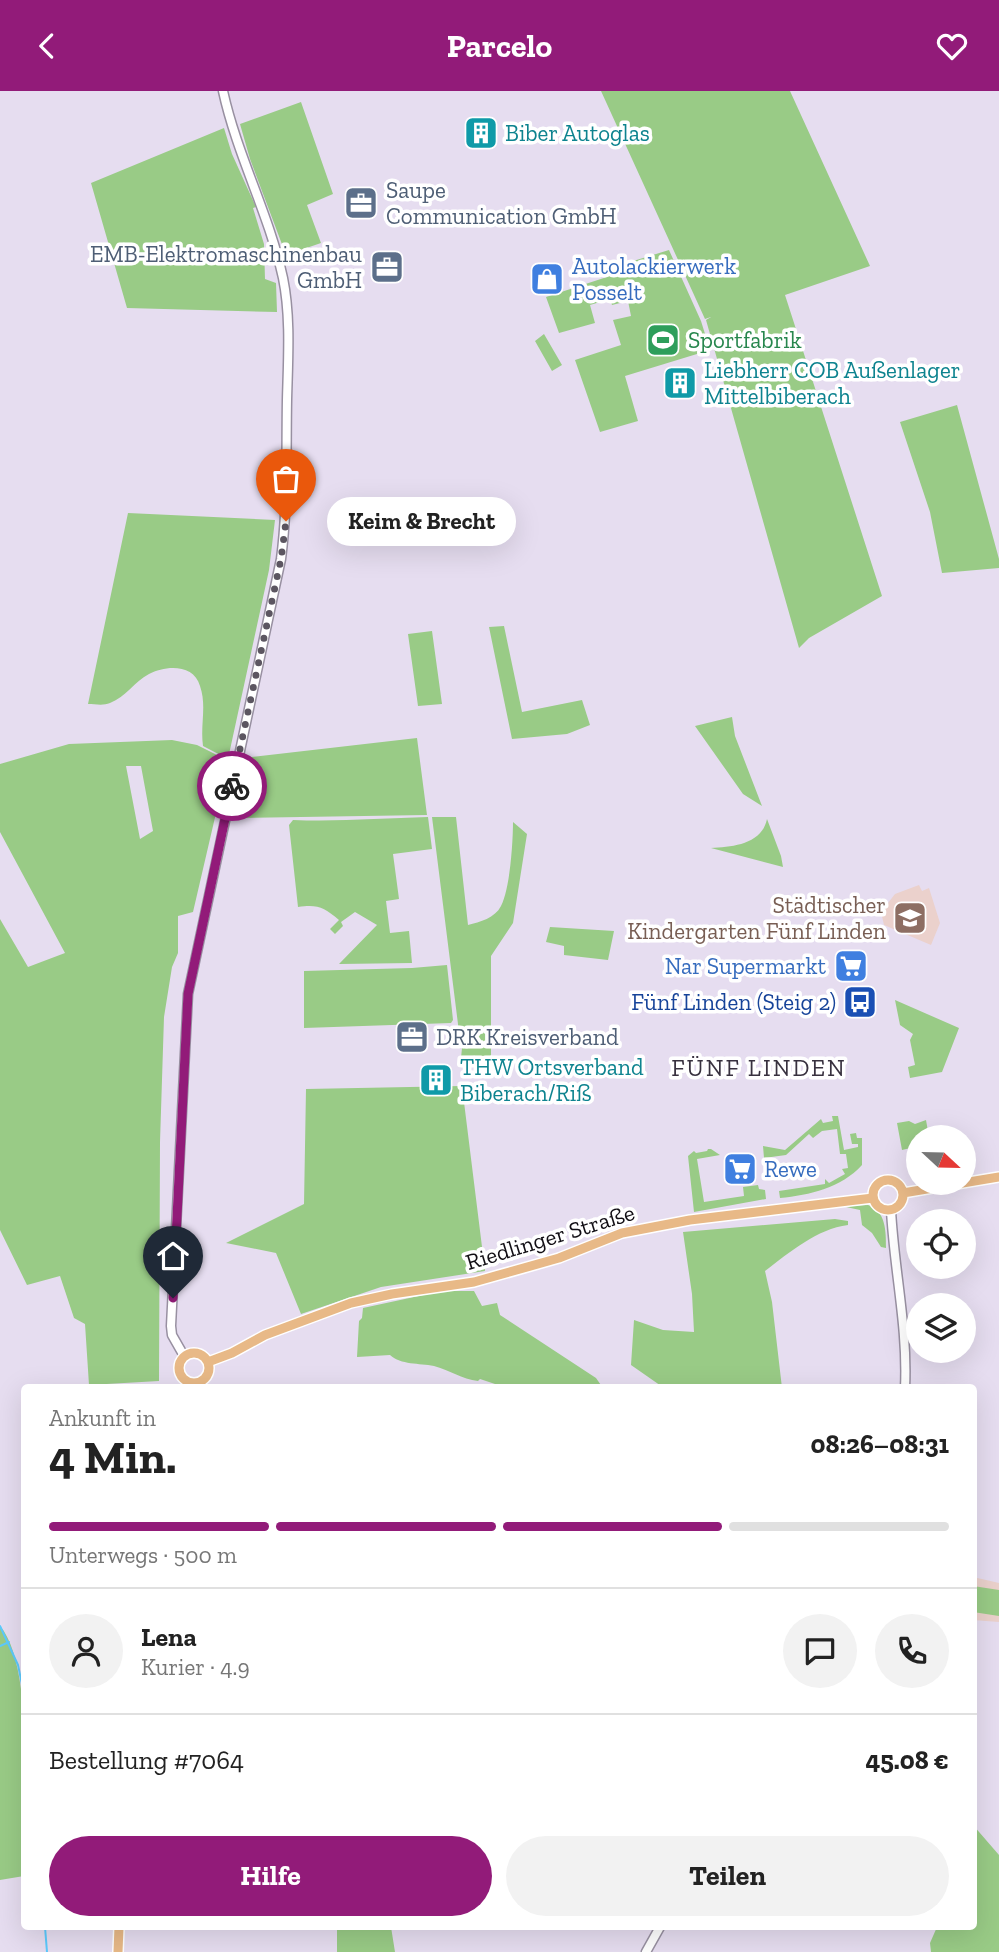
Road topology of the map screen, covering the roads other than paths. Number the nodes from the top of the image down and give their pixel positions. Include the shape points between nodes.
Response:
1 (223, 91) edge
2 (999, 1177) edge
3 (903, 1193) junction
4 (873, 1198) junction
5 (891, 1210) junction
6 (184, 1356) junction
7 (208, 1362) junction
8 (185, 1384) edge
9 (190, 1384) edge
10 (905, 1384) edge
11 (118, 1930) edge
12 (658, 1930) edge
13 (118, 1952) edge
14 (646, 1952) edge

1 - 6 street via 283,279 288,345 286,521 185,1016 171,1327
2 - 3 main road
3 - 4 main road via 899,1185 886,1180 878,1184
3 - 5 main road via 899,1206
4 - 5 main road via 878,1206
4 - 7 main road, Riedlinger Straße via 622,1233 559,1258 474,1282 351,1303
5 - 10 street
6 - 7 main road via 197,1352
6 - 8 main road, Riedlinger Straße via 178,1367
7 - 9 main road, Riedlinger Straße via 204,1379
11 - 13 main road
12 - 14 street

